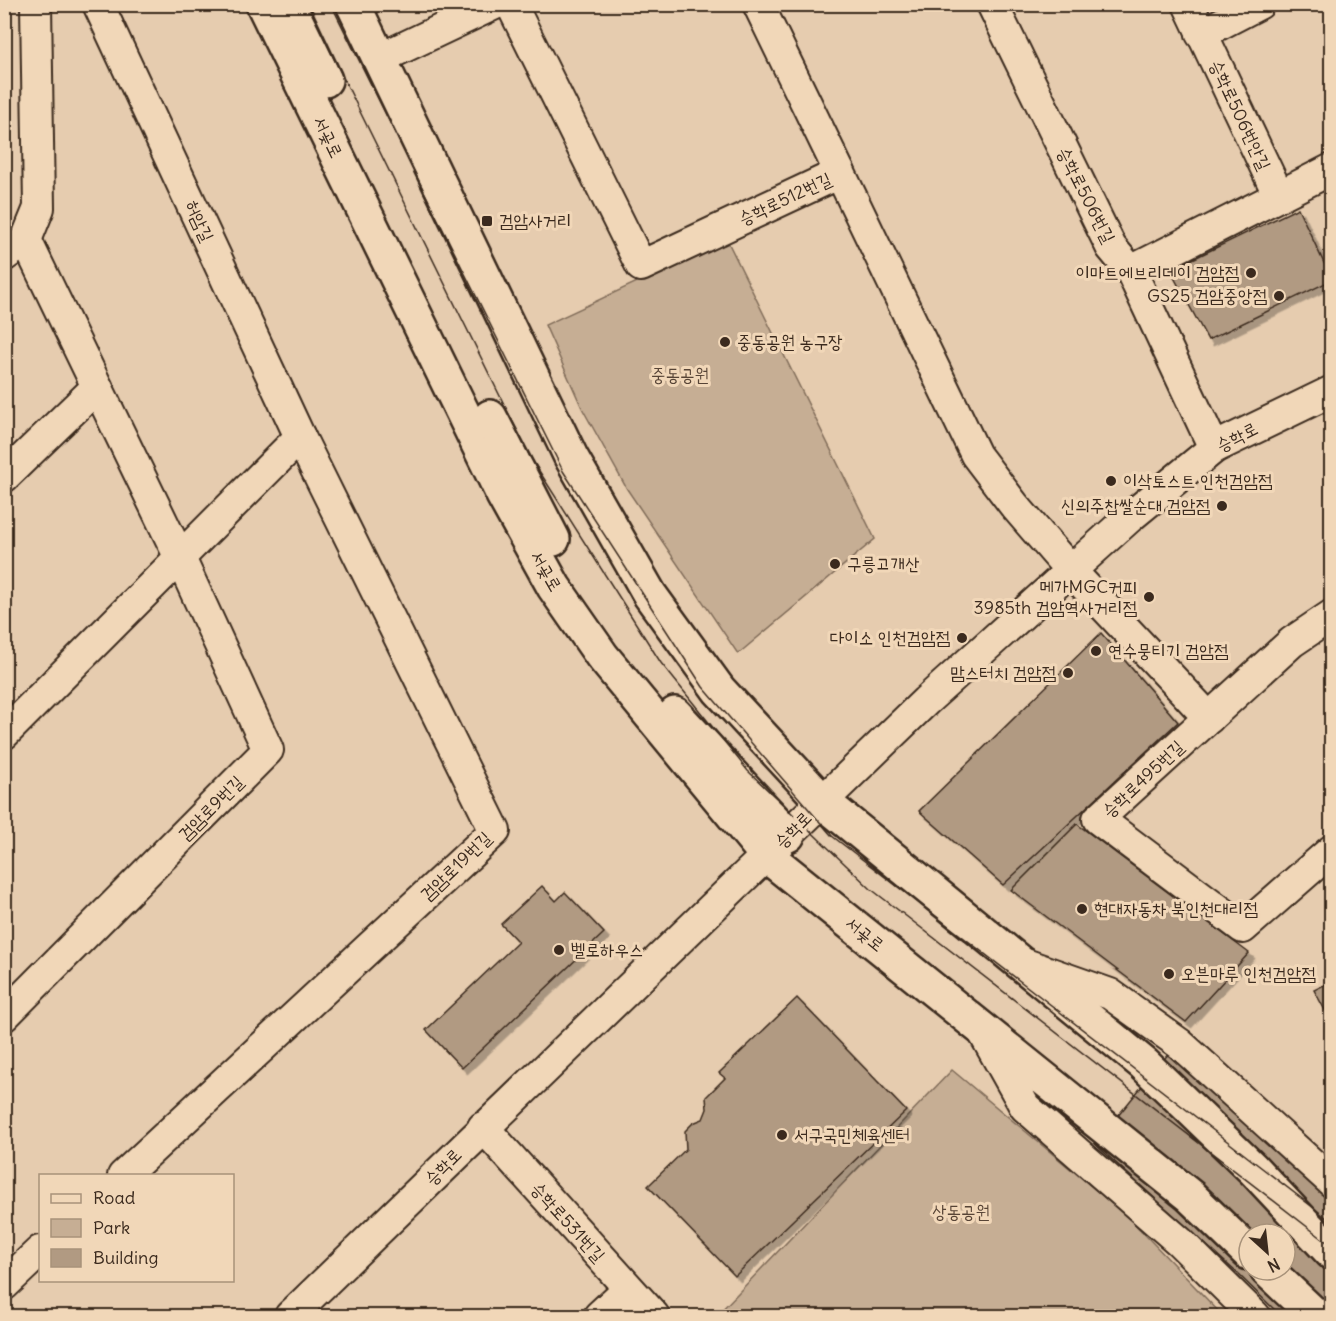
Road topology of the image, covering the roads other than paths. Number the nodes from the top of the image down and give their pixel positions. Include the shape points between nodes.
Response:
1 (36, 4) edge
2 (98, 4) edge
3 (262, 4) edge
4 (289, 4) edge
5 (353, 4) edge
6 (495, 4) edge
7 (511, 4) edge
8 (758, 4) edge
9 (992, 4) edge
10 (1188, 4) edge
11 (1259, 4) edge
12 (1202, 34) junction
13 (379, 58) junction
14 (1332, 169) edge
15 (840, 173) junction
16 (1279, 196) junction
17 (15, 248) edge
18 (1131, 271) junction
19 (97, 387) junction
20 (1332, 391) edge
21 (300, 437) junction
22 (1214, 448) junction
23 (4, 477) edge
24 (180, 558) junction
25 (1071, 571) junction
26 (1332, 615) edge
27 (1209, 718) junction
28 (4, 734) edge
29 (822, 801) junction
30 (777, 846) junction
31 (1332, 850) edge
32 (1017, 960) junction
33 (4, 1016) edge
34 (980, 1026) junction
35 (483, 1127) junction
36 (125, 1174) edge
37 (1332, 1182) edge
38 (1237, 1241) edge
39 (39, 1252) edge
40 (1332, 1253) edge
41 (1280, 1282) edge
42 (4, 1285) edge
43 (628, 1289) junction
44 (290, 1317) edge
45 (599, 1317) edge
46 (654, 1317) edge
47 (1255, 1317) edge
48 (1316, 1317) edge

1 - 17 street via 39,208
2 - 21 street, 허암길
3 - 30 main road, 서곶로 via 503,495 554,587 602,656
4 - 30 main road, 서곶로 via 427,296 593,609
5 - 13 main road
6 - 13 street
7 - 15 street, 승학로512번길 via 641,266
8 - 15 street
9 - 18 street, 승학로506번길 via 1111,247
10 - 12 street, 승학로506번안길
11 - 12 street
12 - 16 street, 승학로506번안길
13 - 29 main road via 571,457 650,595 719,690
14 - 16 street
15 - 25 street, 승학로512번길 via 976,455
16 - 18 street
17 - 19 street
18 - 22 street, 승학로506번길
19 - 23 street
19 - 24 street
20 - 22 street, 승학로
21 - 24 street
21 - 36 street, 검암로19번길 via 495,831
22 - 25 street, 승학로
24 - 28 street
24 - 33 street, 검암로9번길 via 268,750
25 - 27 street, 승학로512번길
25 - 29 street, 승학로
26 - 27 street, 승학로495번길 via 1292,642
27 - 31 street, 승학로495번길 via 1098,819 1242,928
29 - 30 street, 승학로
29 - 32 main road
30 - 34 main road, 서곶로
30 - 35 street, 승학로
32 - 37 street via 1110,994 1180,1044
32 - 40 main road via 1144,1064
34 - 38 main road, 서곶로 via 1190,1196
34 - 47 street, 서곶로 via 1025,1107 1180,1242
35 - 43 street, 승학로531번길
35 - 44 street, 승학로
39 - 42 street
41 - 48 main road
43 - 45 street
43 - 46 street, 승학로531번길

